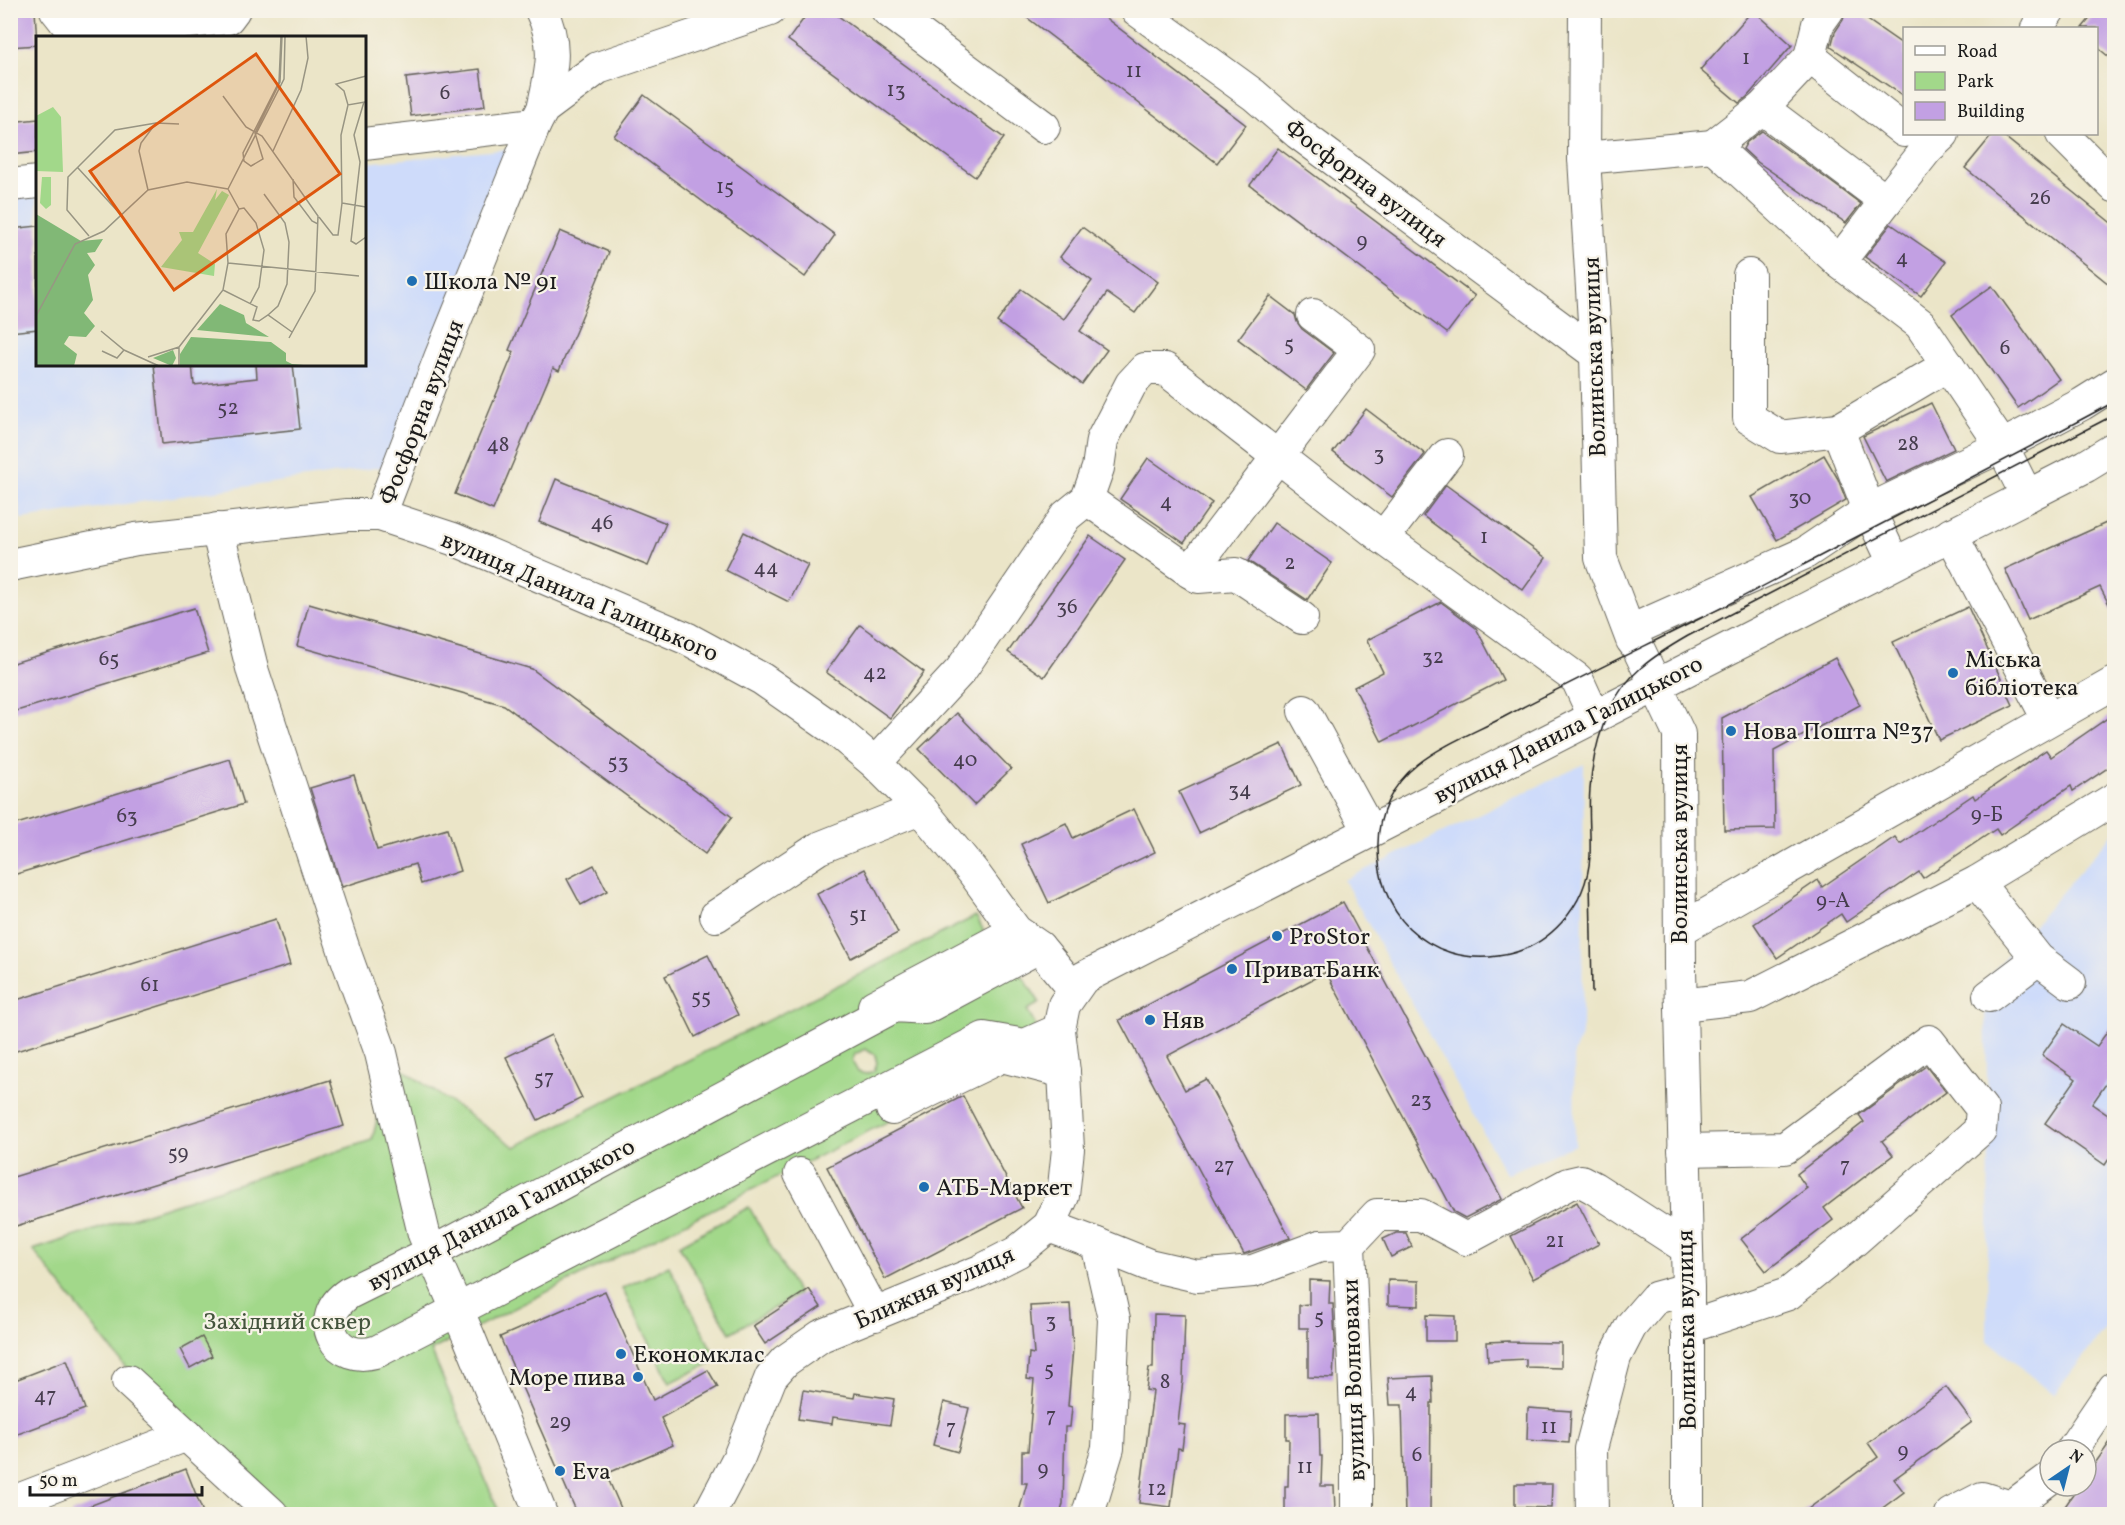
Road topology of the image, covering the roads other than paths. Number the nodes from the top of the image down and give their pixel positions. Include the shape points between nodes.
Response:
1 (56, 10) edge
2 (234, 10) edge
3 (542, 10) edge
4 (770, 10) edge
5 (887, 10) edge
6 (1137, 10) edge
7 (1584, 10) edge
8 (1828, 10) edge
9 (2049, 10) edge
10 (2038, 27) edge
11 (1810, 57) junction
12 (1762, 108) junction
13 (539, 116) junction
14 (1903, 125) edge
15 (1044, 127) dead end
16 (2063, 135) edge
17 (1920, 137) edge
18 (366, 144) edge
19 (1713, 146) junction
20 (1584, 158) junction
21 (36, 182) edge
22 (10, 185) edge
23 (2115, 186) edge
24 (1886, 201) junction
25 (1839, 262) junction
26 (1749, 275) dead end
27 (1313, 315) dead end
28 (1596, 354) junction
29 (1948, 365) junction
30 (2115, 384) edge
31 (1838, 430) junction
32 (2002, 446) junction
33 (2114, 451) edge
34 (1447, 455) dead end
35 (1278, 457) junction
36 (2027, 496) junction
37 (1087, 499) junction
38 (1869, 510) junction
39 (380, 515) junction
40 (217, 529) junction
41 (1951, 534) junction
42 (1383, 538) junction
43 (1894, 563) junction
44 (10, 565) edge
45 (1190, 572) junction
46 (1302, 618) dead end
47 (1630, 631) junction
48 (2115, 683) edge
49 (1656, 685) junction
50 (1304, 711) dead end
51 (1594, 716) junction
52 (2048, 719) junction
53 (875, 763) junction
54 (2115, 799) edge
55 (920, 808) junction
56 (1370, 830) junction
57 (1977, 882) junction
58 (716, 916) dead end
59 (1681, 929) junction
60 (1028, 939) junction
61 (2038, 959) junction
62 (2070, 983) dead end
63 (1074, 989) junction
64 (1989, 996) dead end
65 (1681, 1005) junction
66 (1059, 1030) junction
67 (1064, 1072) junction
68 (826, 1140) dead end
69 (1684, 1150) junction
70 (800, 1174) dead end
71 (1049, 1226) junction
72 (428, 1243) junction
73 (1097, 1244) junction
74 (1349, 1245) junction
75 (1685, 1247) junction
76 (1688, 1289) junction
77 (457, 1311) junction
78 (875, 1315) junction
79 (1686, 1328) junction
80 (128, 1381) dead end
81 (2115, 1388) edge
82 (187, 1435) junction
83 (2080, 1438) edge
84 (2038, 1489) edge
85 (10, 1503) edge
86 (2013, 1511) edge
87 (272, 1515) edge
88 (541, 1515) edge
89 (709, 1515) edge
90 (1088, 1515) edge
91 (1357, 1515) edge
92 (1592, 1515) edge
93 (1688, 1515) edge
94 (1951, 1515) edge

1 - 2 street via 75,34 228,18
3 - 13 street, Фосфорна вулиця via 550,27 553,59
4 - 13 street via 598,68
5 - 15 street
6 - 28 street, Фосфорна вулиця
7 - 20 street, Волинська вулиця
8 - 11 street via 1818,24
9 - 10 street
11 - 12 street
11 - 14 street
12 - 19 street
12 - 24 street
13 - 18 street
13 - 39 street, Фосфорна вулиця
16 - 23 street
17 - 24 street
19 - 20 street
19 - 25 street
20 - 28 street, Волинська вулиця
21 - 22 street
24 - 25 street
25 - 29 street via 1920,324
26 - 31 street via 1749,418 1780,437
27 - 35 street via 1359,350
28 - 47 street, Волинська вулиця via 1602,558
29 - 31 street
29 - 32 street
30 - 32 street
31 - 38 street
32 - 36 street
32 - 38 street
33 - 36 street, вулиця Данила Галицького
34 - 42 street
35 - 37 street via 1165,369 1145,369 1131,384 1102,440 1098,468
35 - 42 street
35 - 45 street
36 - 41 street, вулиця Данила Галицького
37 - 45 street
37 - 53 street via 1066,516 961,670
38 - 43 street
38 - 47 street via 1805,553
39 - 40 street, вулиця Данила Галицького
39 - 53 street, вулиця Данила Галицького via 453,539 688,639 762,680 838,732
40 - 44 street, вулиця Данила Галицького via 136,538
40 - 72 street via 253,672 381,1053
41 - 43 street, вулиця Данила Галицького
41 - 52 street
42 - 51 street via 1577,679
43 - 49 street, вулиця Данила Галицького
45 - 46 street via 1198,577 1236,574
47 - 49 street, Волинська вулиця
48 - 52 street
49 - 51 street, вулиця Данила Галицького
49 - 59 street, Волинська вулиця via 1679,734
50 - 56 street
51 - 56 street, вулиця Данила Галицького
52 - 59 street
53 - 55 street, вулиця Данила Галицького
54 - 57 street
55 - 58 street via 819,848
55 - 60 street, вулиця Данила Галицького
56 - 63 street, вулиця Данила Галицького via 1083,978
57 - 61 street
57 - 65 street via 1750,997
59 - 65 street, Волинська вулиця
60 - 63 street, вулиця Данила Галицького
60 - 72 street, вулиця Данила Галицького via 925,1008 895,1006
61 - 62 street
61 - 64 street
63 - 66 street, Ближня вулиця via 1064,1005
65 - 69 street, Волинська вулиця
66 - 67 street, Ближня вулиця
66 - 77 street, вулиця Данила Галицького via 1025,1045 984,1038
67 - 68 street via 1002,1056
67 - 71 street, Ближня вулиця via 1068,1149 1063,1196
69 - 75 street, Волинська вулиця
69 - 79 street via 1785,1148 1929,1041 1982,1109 1980,1130 1788,1294
70 - 78 street
71 - 73 street
71 - 78 street, Ближня вулиця via 998,1262
72 - 77 street
72 - 77 street, вулиця Данила Галицького via 340,1299 330,1317 333,1337 347,1352 368,1355
73 - 74 street via 1149,1265 1197,1276 1253,1271 1320,1246
73 - 90 street via 1114,1319 1108,1449
74 - 75 street via 1377,1215 1421,1215 1466,1239 1568,1184 1581,1181
74 - 91 street, вулиця Волновахи
75 - 76 street, Волинська вулиця
76 - 79 street, Волинська вулиця
76 - 92 street via 1655,1298 1631,1326 1615,1357 1591,1449
77 - 88 street
78 - 89 street, Ближня вулиця via 821,1336 785,1361 771,1377 739,1457
79 - 93 street, Волинська вулиця
80 - 82 street
81 - 83 street
82 - 85 street
82 - 87 street
84 - 86 street
86 - 94 street via 1982,1498

